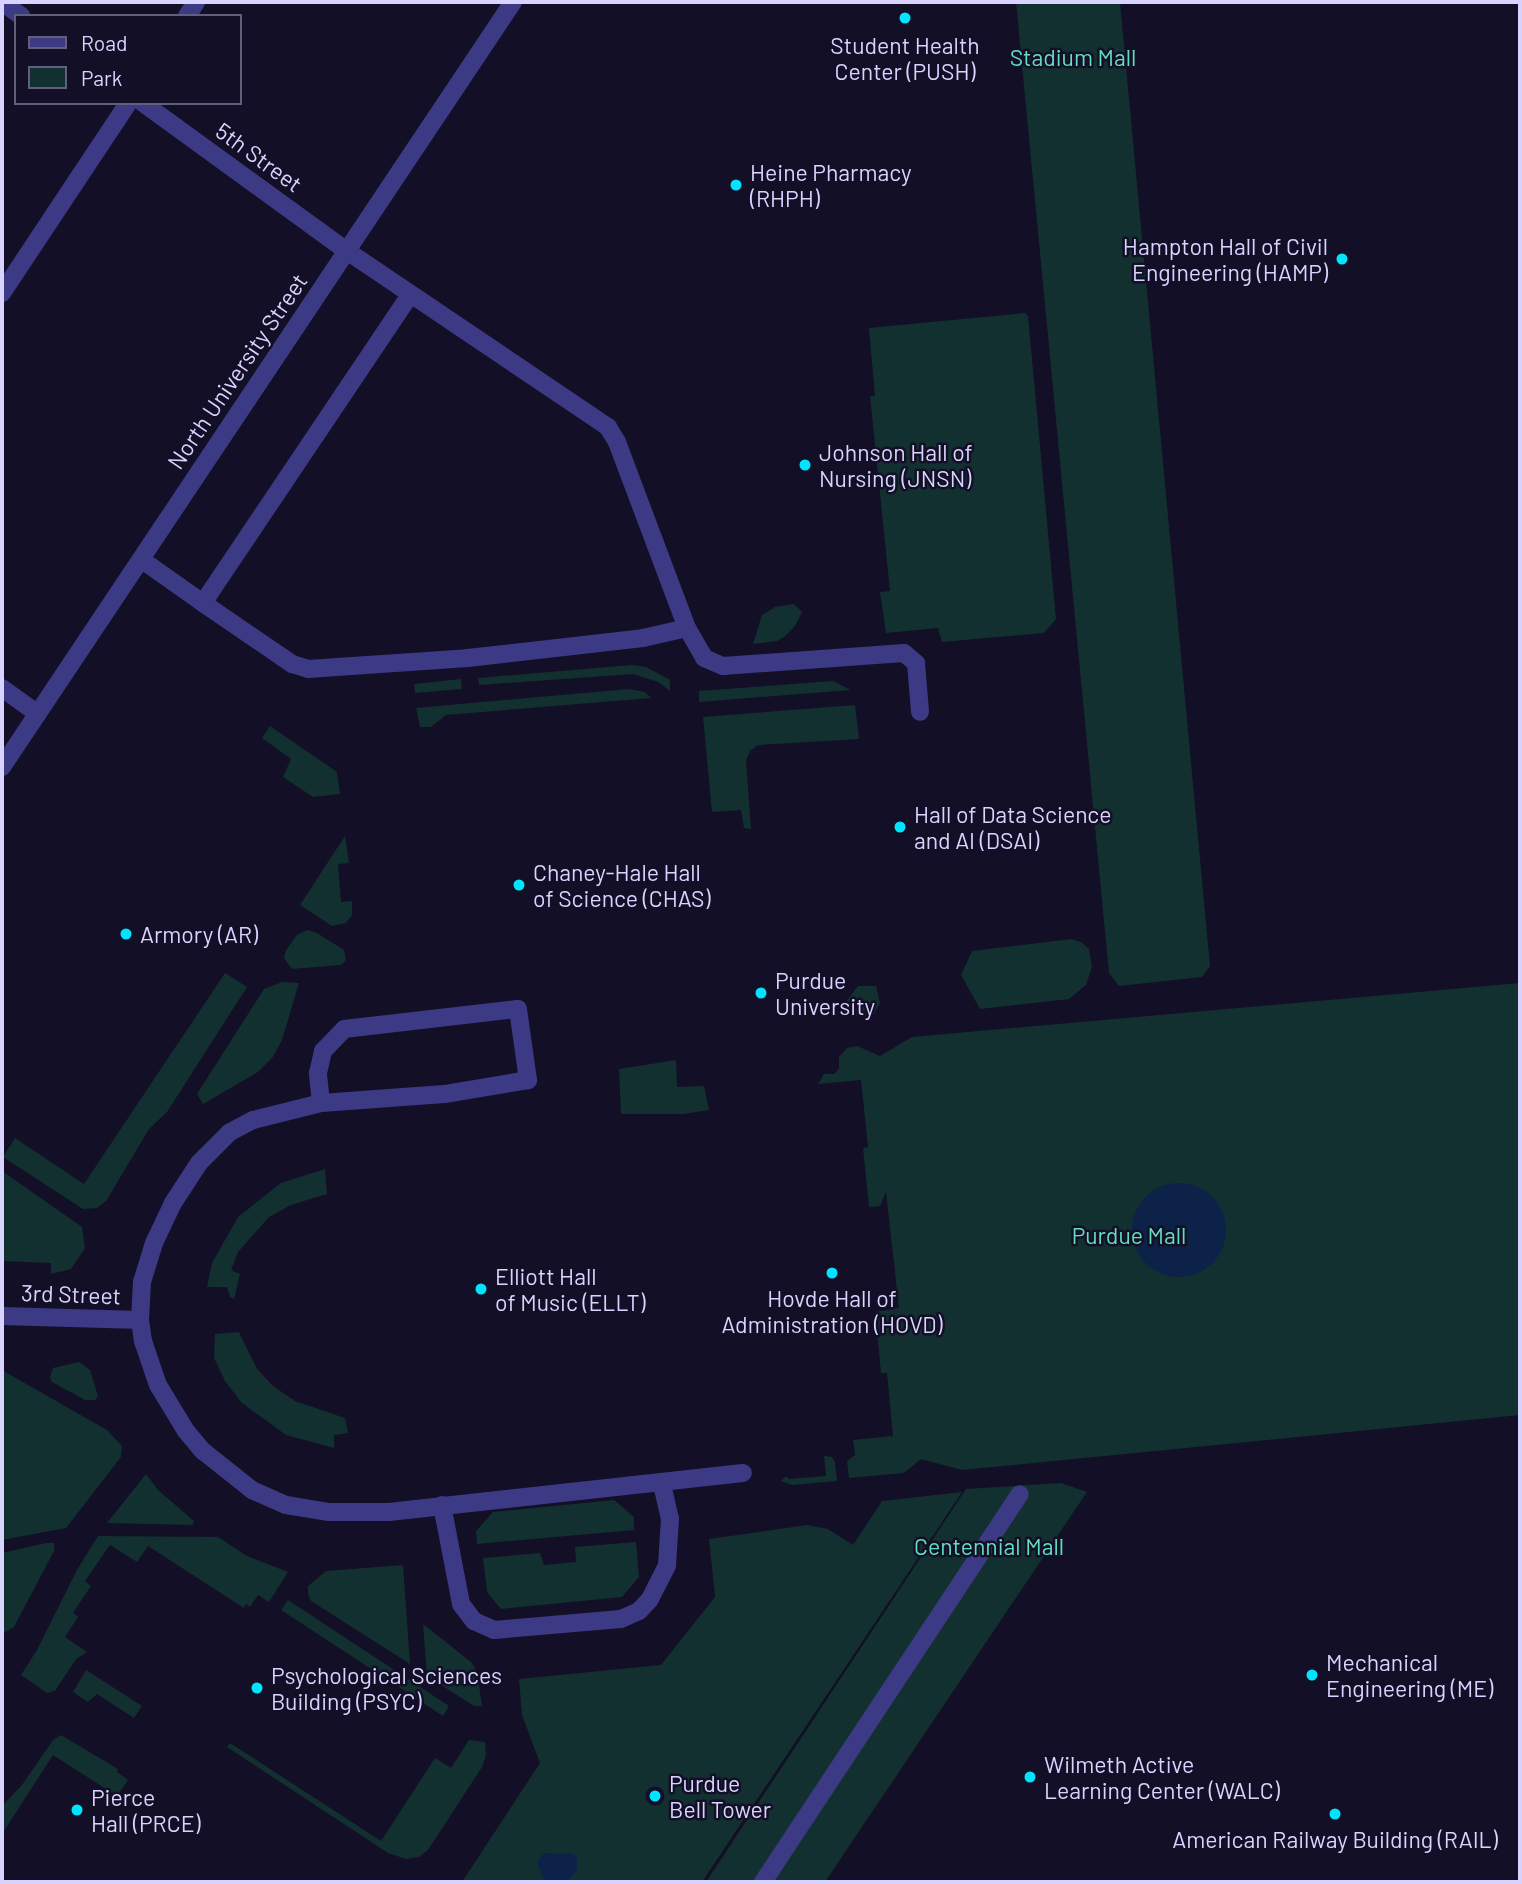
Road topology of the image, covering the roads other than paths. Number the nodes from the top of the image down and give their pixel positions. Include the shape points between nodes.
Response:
1 (2, 2) edge
2 (513, 2) edge
3 (18, 14) edge
4 (127, 105) edge
5 (146, 105) edge
6 (347, 251) junction
7 (2, 293) edge
8 (410, 295) junction
9 (142, 560) junction
10 (203, 603) junction
11 (687, 628) junction
12 (2, 688) edge
13 (920, 712) dead end
14 (38, 714) junction
15 (2, 767) edge
16 (321, 1103) junction
17 (2, 1316) edge
18 (139, 1320) junction
19 (743, 1474) dead end
20 (662, 1483) junction
21 (1020, 1494) dead end
22 (442, 1505) junction
23 (763, 1882) edge

1 - 3 street
2 - 6 street, North University Street
4 - 7 street
5 - 6 street, 5th Street
6 - 8 street, 5th Street
6 - 9 street, North University Street
8 - 10 street
8 - 11 street, 5th Street via 608,427
9 - 10 street
9 - 14 street, North University Street
10 - 11 street via 292,664 308,669 468,658 643,638
11 - 13 street, 5th Street via 704,658 723,666 904,653 916,663
12 - 14 street
14 - 15 street, North University Street
16 - 16 street via 318,1073 323,1051 344,1029 518,1009 528,1080 444,1094
16 - 18 street via 253,1120 229,1133 199,1163 154,1243 142,1282
17 - 18 street, 3rd Street
18 - 22 street via 158,1385 186,1431 252,1490 286,1505 329,1512 389,1512
19 - 20 street
20 - 22 street
20 - 22 street via 670,1519 667,1565 650,1599 639,1611 621,1619 494,1630 474,1621 461,1604
21 - 23 street

